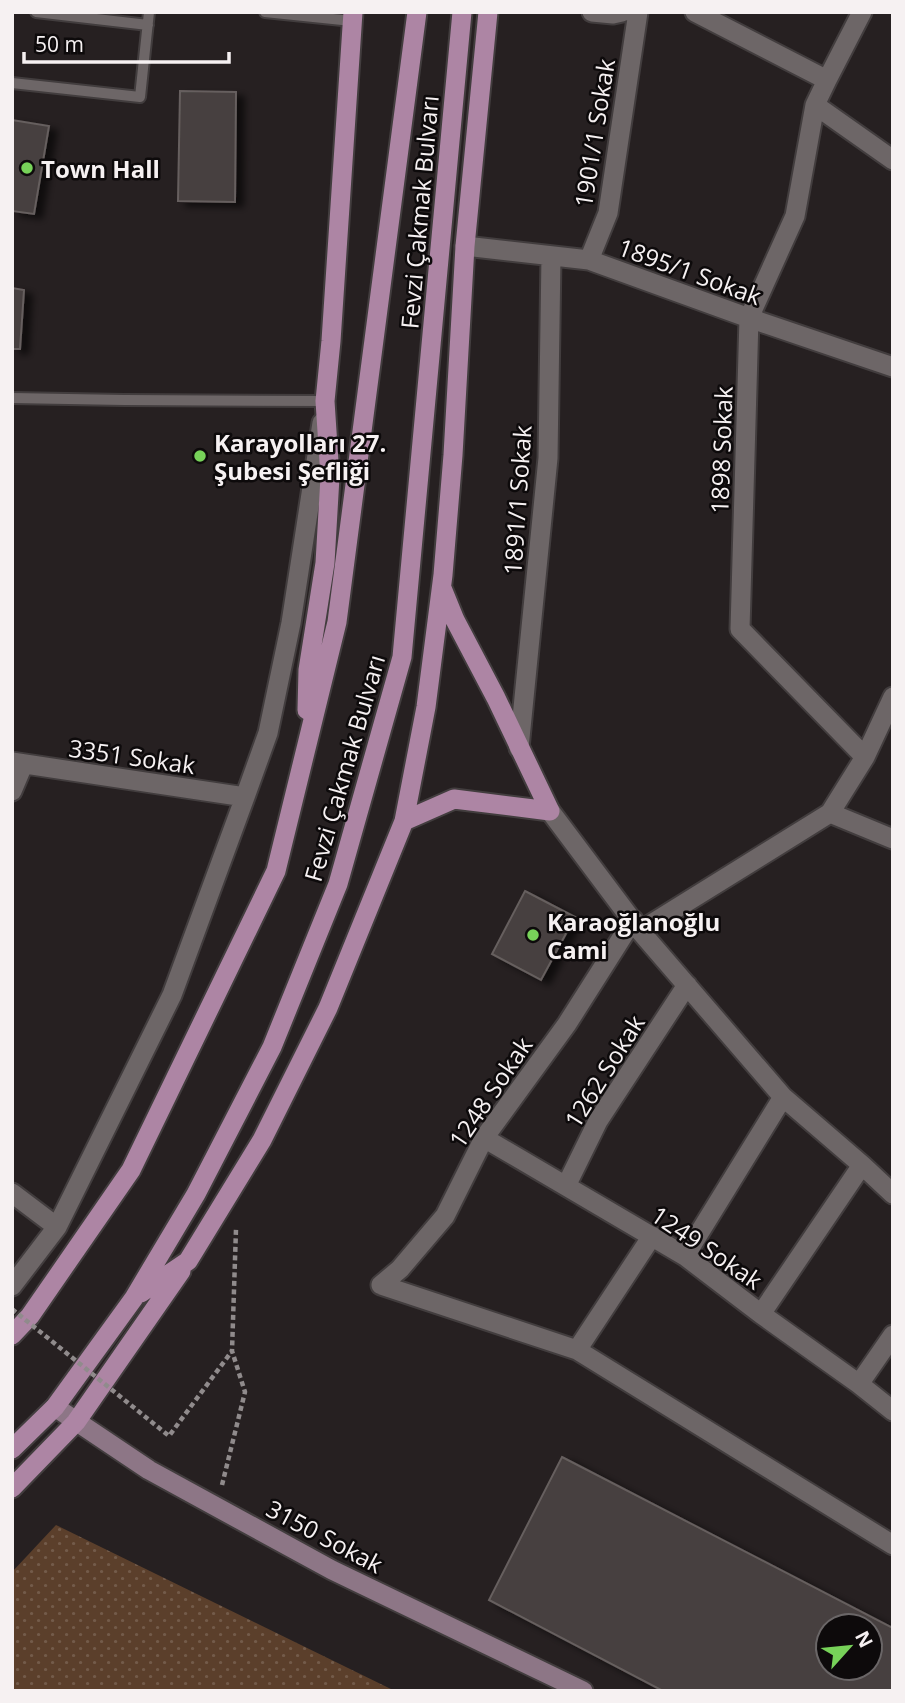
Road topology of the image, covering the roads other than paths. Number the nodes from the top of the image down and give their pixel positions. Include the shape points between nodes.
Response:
1 (36, 12) edge
2 (149, 12) edge
3 (265, 12) edge
4 (417, 12) edge
5 (462, 12) edge
6 (488, 12) edge
7 (592, 12) edge
8 (622, 12) edge
9 (638, 12) edge
10 (695, 12) edge
11 (862, 12) edge
12 (353, 17) edge
13 (148, 25) junction
14 (827, 80) junction
15 (12, 83) edge
16 (816, 105) junction
17 (893, 160) edge
18 (465, 246) junction
19 (551, 256) junction
20 (589, 260) junction
21 (749, 318) junction
22 (893, 367) edge
23 (12, 398) edge
24 (325, 401) junction
25 (441, 586) junction
26 (893, 697) edge
27 (306, 746) junction
28 (519, 748) junction
29 (865, 757) junction
30 (18, 764) edge
31 (12, 791) edge
32 (246, 797) junction
33 (550, 811) junction
34 (830, 813) junction
35 (404, 821) junction
36 (893, 839) edge
37 (636, 926) junction
38 (687, 985) junction
39 (783, 1097) junction
40 (484, 1138) junction
41 (862, 1165) junction
42 (566, 1186) junction
43 (12, 1193) edge
44 (893, 1194) edge
45 (57, 1227) junction
46 (652, 1236) junction
47 (685, 1256) junction
48 (188, 1261) junction
49 (12, 1286) edge
50 (134, 1298) junction
51 (761, 1314) junction
52 (12, 1335) edge
53 (893, 1335) edge
54 (577, 1350) junction
55 (859, 1384) junction
56 (55, 1407) junction
57 (893, 1411) edge
58 (76, 1422) junction
59 (12, 1449) edge
60 (12, 1488) edge
61 (893, 1545) edge
62 (583, 1691) edge

1 - 13 lane
2 - 13 lane
3 - 12 lane
4 - 27 main road, Fevzi Çakmak Bulvarı via 337,622
5 - 50 main road, Fevzi Çakmak Bulvarı via 402,657 338,884 272,1047 196,1194
6 - 18 main road
7 - 8 street
9 - 20 street, 1901/1 Sokak via 608,213
10 - 14 street
11 - 14 street, 1898 Sokak
12 - 24 main road
13 - 15 lane via 140,97
14 - 16 street, 1898 Sokak
16 - 17 street
16 - 21 street, 1898 Sokak via 795,216
18 - 19 street, 1895/1 Sokak
18 - 25 main road
19 - 20 street, 1895/1 Sokak
19 - 28 street, 1891/1 Sokak via 548,458
20 - 21 street, 1895/1 Sokak
21 - 22 street, 1895/1 Sokak
21 - 29 street, 1898 Sokak via 740,629
23 - 24 lane
24 - 27 main road via 330,477 325,563 308,670
24 - 32 street via 288,636 268,733
25 - 28 main road
25 - 35 main road via 426,707
26 - 29 street
27 - 52 main road, Fevzi Çakmak Bulvarı via 276,872 131,1170
28 - 33 main road
29 - 34 street
30 - 31 street
30 - 32 street, 3351 Sokak
32 - 45 street via 172,995
33 - 35 main road via 454,799
33 - 37 street
34 - 36 street
34 - 37 street
35 - 48 main road via 328,1008 262,1140
37 - 38 street
37 - 40 street, 1248 Sokak
38 - 39 street
38 - 42 street, 1262 Sokak via 598,1121
39 - 41 street
39 - 47 street
40 - 42 street, 1249 Sokak
40 - 54 street, 1248 Sokak via 445,1216 381,1285
41 - 44 street
41 - 51 street
42 - 46 street, 1249 Sokak
43 - 45 street
45 - 49 street
46 - 47 street, 1249 Sokak
46 - 54 street
47 - 51 street, 1249 Sokak
48 - 50 main road
48 - 58 main road
50 - 56 main road, Fevzi Çakmak Bulvarı
51 - 55 street, 1249 Sokak
53 - 55 street
54 - 61 street
55 - 57 street, 1249 Sokak
56 - 58 main road, 3150 Sokak
56 - 59 main road, Fevzi Çakmak Bulvarı
58 - 60 main road
58 - 62 main road, 3150 Sokak via 149,1470 332,1570

